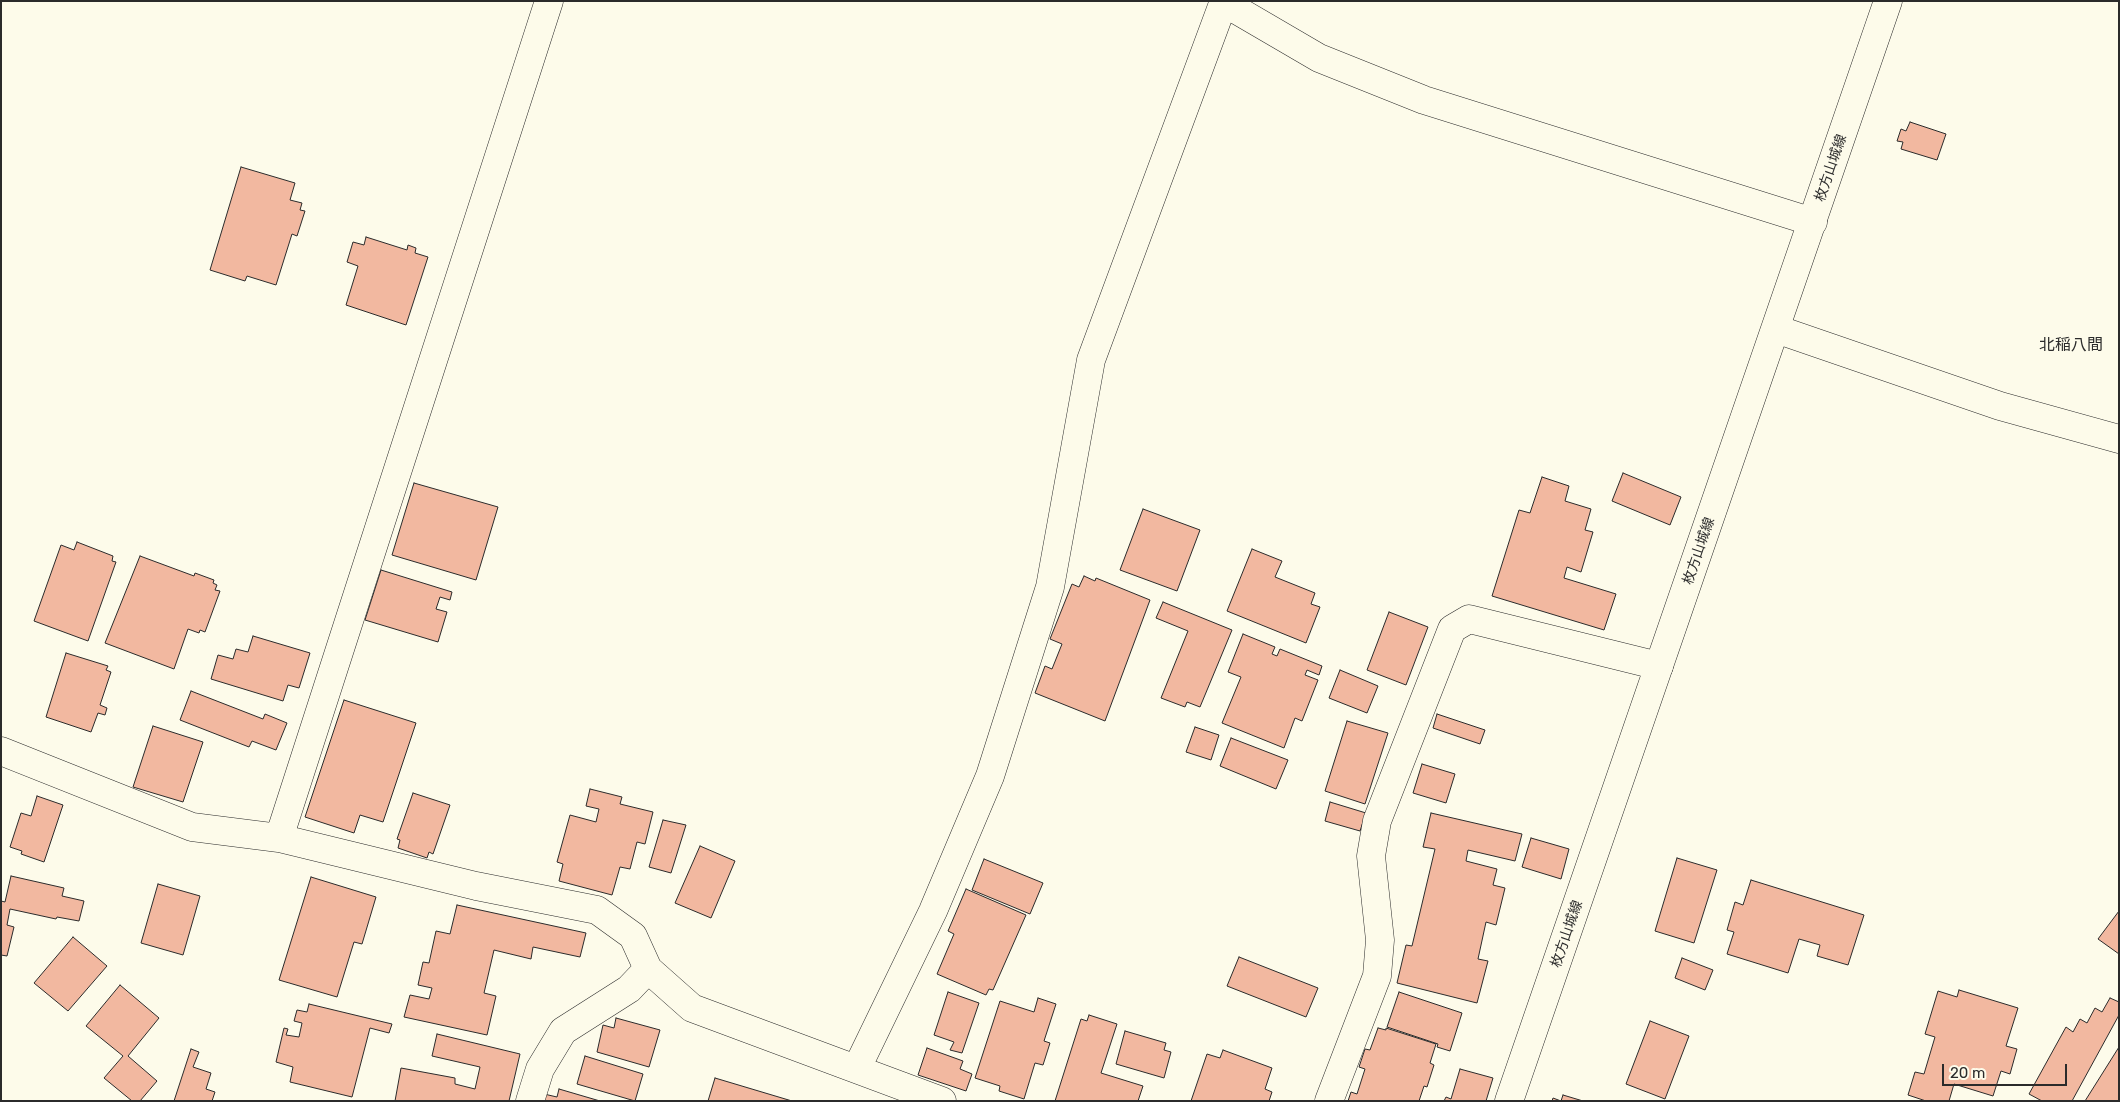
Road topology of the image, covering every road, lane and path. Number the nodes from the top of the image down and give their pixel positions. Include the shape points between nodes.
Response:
1 (549, 1) edge
2 (1888, 1) edge
3 (1224, 2) edge
4 (1813, 222) junction
5 (1776, 329) junction
6 (2119, 438) edge
7 (1659, 666) junction
8 (1, 752) edge
9 (279, 838) junction
10 (648, 969) junction
11 (857, 1068) junction
12 (530, 1101) edge
13 (942, 1101) edge
14 (1329, 1101) edge
15 (1509, 1101) edge

1 - 9 street
2 - 4 street, 枚方山城線
3 - 4 street via 1319,58 1424,100
3 - 11 street via 1092,360 1050,587 990,776 933,911
4 - 5 street, 枚方山城線
5 - 6 street via 2000,406
5 - 7 street, 枚方山城線
7 - 14 street via 1469,619 1452,629 1377,820 1371,856 1380,940 1377,976
7 - 15 street, 枚方山城線
8 - 9 street via 192,827
9 - 10 street via 476,886 596,910 634,936
10 - 11 street via 692,1008
10 - 12 street via 629,988 563,1031 540,1069
11 - 13 street

